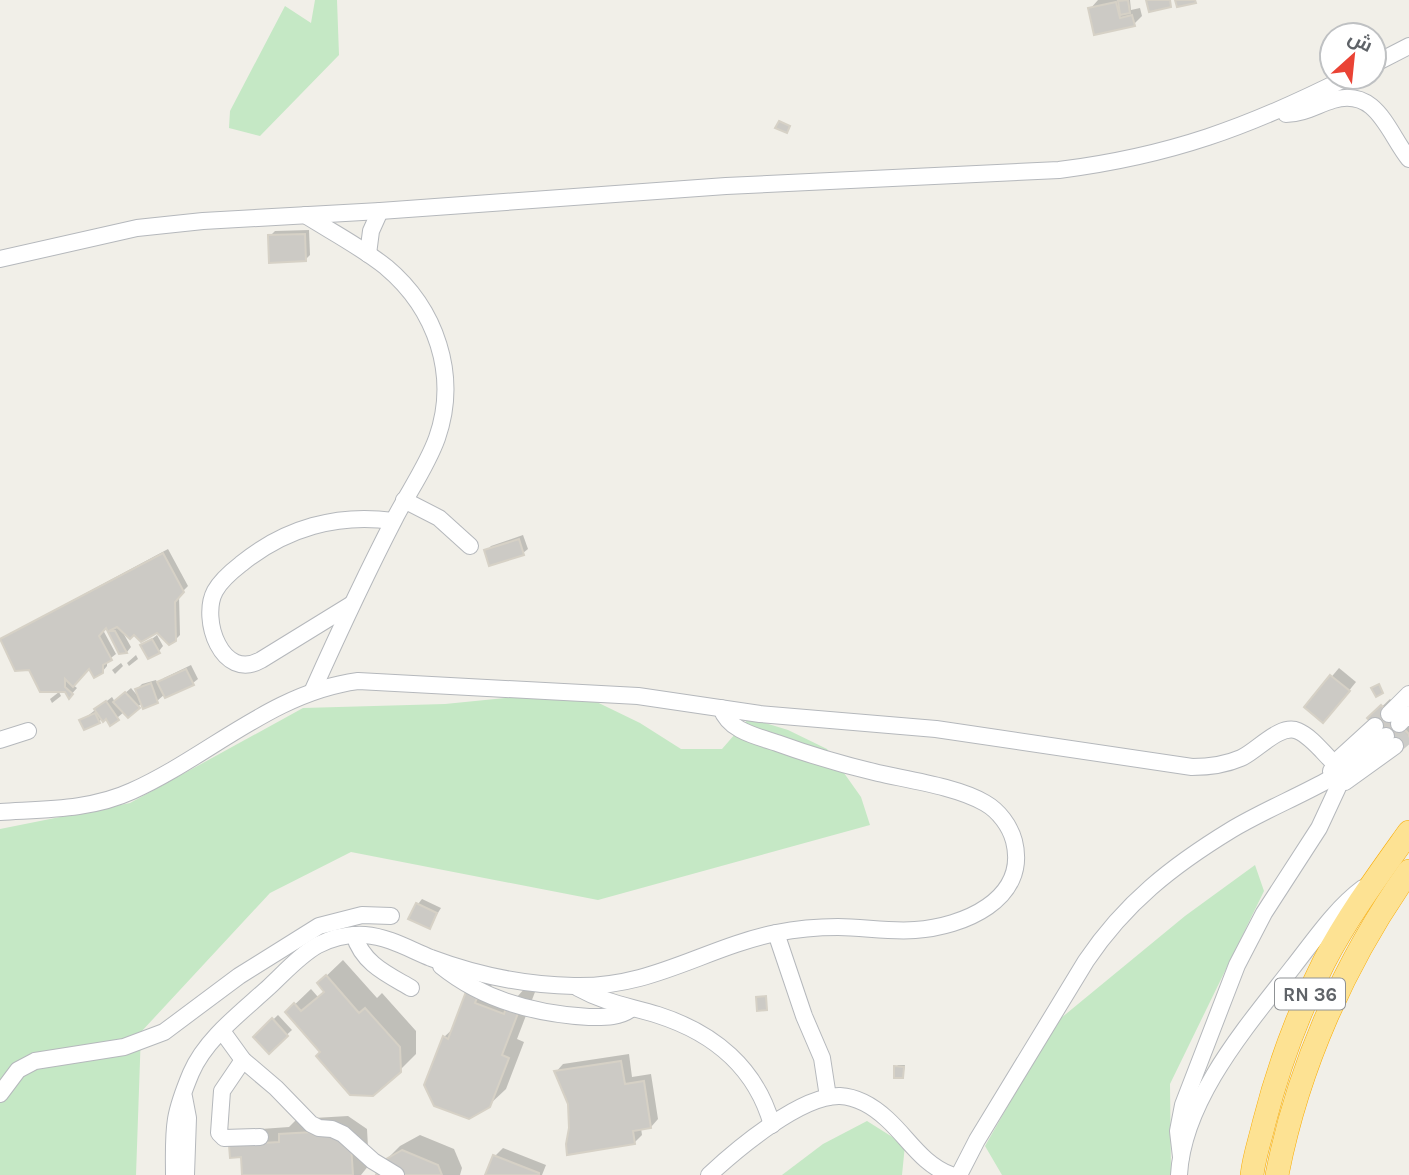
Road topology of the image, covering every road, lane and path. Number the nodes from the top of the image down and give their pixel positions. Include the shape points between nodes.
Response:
1 (1409, 46) edge
2 (1388, 57) edge
3 (1320, 91) edge
4 (1275, 113) junction
5 (1409, 159) edge
6 (380, 211) junction
7 (304, 215) junction
8 (368, 254) junction
9 (0, 259) edge
10 (404, 500) junction
11 (393, 521) junction
12 (470, 546) dead end
13 (352, 604) junction
14 (313, 691) junction
15 (1409, 694) edge
16 (720, 708) junction
17 (1399, 717) edge
18 (28, 731) dead end
19 (0, 740) edge
20 (1335, 764) junction
21 (1333, 782) junction
22 (0, 813) edge
23 (1409, 832) edge
24 (1409, 871) edge
25 (1374, 880) junction
26 (391, 916) dead end
27 (776, 933) junction
28 (354, 935) junction
29 (431, 958) junction
30 (575, 986) junction
31 (411, 988) dead end
32 (631, 1009) junction
33 (222, 1031) junction
34 (243, 1060) junction
35 (0, 1094) edge
36 (184, 1097) junction
37 (828, 1097) junction
38 (772, 1125) junction
39 (260, 1137) dead end
40 (1181, 1157) junction
41 (174, 1175) edge
42 (186, 1175) edge
43 (394, 1175) edge
44 (709, 1175) edge
45 (951, 1175) edge
46 (959, 1175) edge
47 (1179, 1175) edge
48 (1252, 1175) edge
49 (1277, 1175) edge

1 - 2 lane
3 - 4 lane
4 - 5 lane via 1300,113 1338,99 1363,102 1382,117
4 - 6 lane via 1176,148 1059,170 726,186
6 - 7 lane
6 - 8 lane via 370,231
7 - 8 lane
7 - 9 lane via 137,228
8 - 10 lane via 411,292 432,324 443,356 446,390 441,423 430,454
10 - 11 lane
10 - 12 lane via 439,518
11 - 13 lane
11 - 13 lane via 329,521 272,542 224,579 212,601 210,620 224,654 250,665
13 - 14 lane
14 - 16 lane via 373,681 625,695
14 - 22 lane via 115,798 78,807
15 - 17 lane
16 - 20 lane via 936,729 1192,767 1243,757 1279,731 1290,729 1299,731
16 - 27 lane via 734,727 760,737 984,803 1003,819 1014,843 1015,869 1004,892 986,909 958,922 912,930 839,927
18 - 19 lane
20 - 21 lane
20 - 21 lane via 1385,736
21 - 40 lane via 1319,828 1264,913 1237,965 1183,1105 1178,1131
21 - 46 lane via 1232,830 1126,909 1086,961
23 - 25 highway, RN 36
24 - 49 highway via 1374,924 1317,1039 1283,1142
25 - 40 lane via 1331,919 1231,1050 1196,1110
25 - 48 highway, RN 36 via 1325,960 1304,1006 1269,1104
26 - 35 lane via 362,915 319,926 239,976 164,1032 124,1047 34,1061 18,1070
27 - 30 lane via 653,976
27 - 37 lane via 822,1059
28 - 29 lane via 381,937
28 - 31 lane via 371,964
28 - 33 lane via 329,940 307,952
29 - 30 lane via 487,975
29 - 32 lane via 468,985 540,1012 606,1017
30 - 32 lane
32 - 38 lane via 673,1020 738,1060 755,1082
33 - 34 lane
33 - 36 lane via 196,1063
34 - 39 lane via 222,1091 219,1132 224,1138
34 - 43 lane via 311,1124 337,1130
36 - 41 lane via 176,1119
36 - 42 lane
37 - 38 lane
37 - 45 lane via 848,1097 872,1107 925,1160
38 - 44 lane
40 - 47 lane

